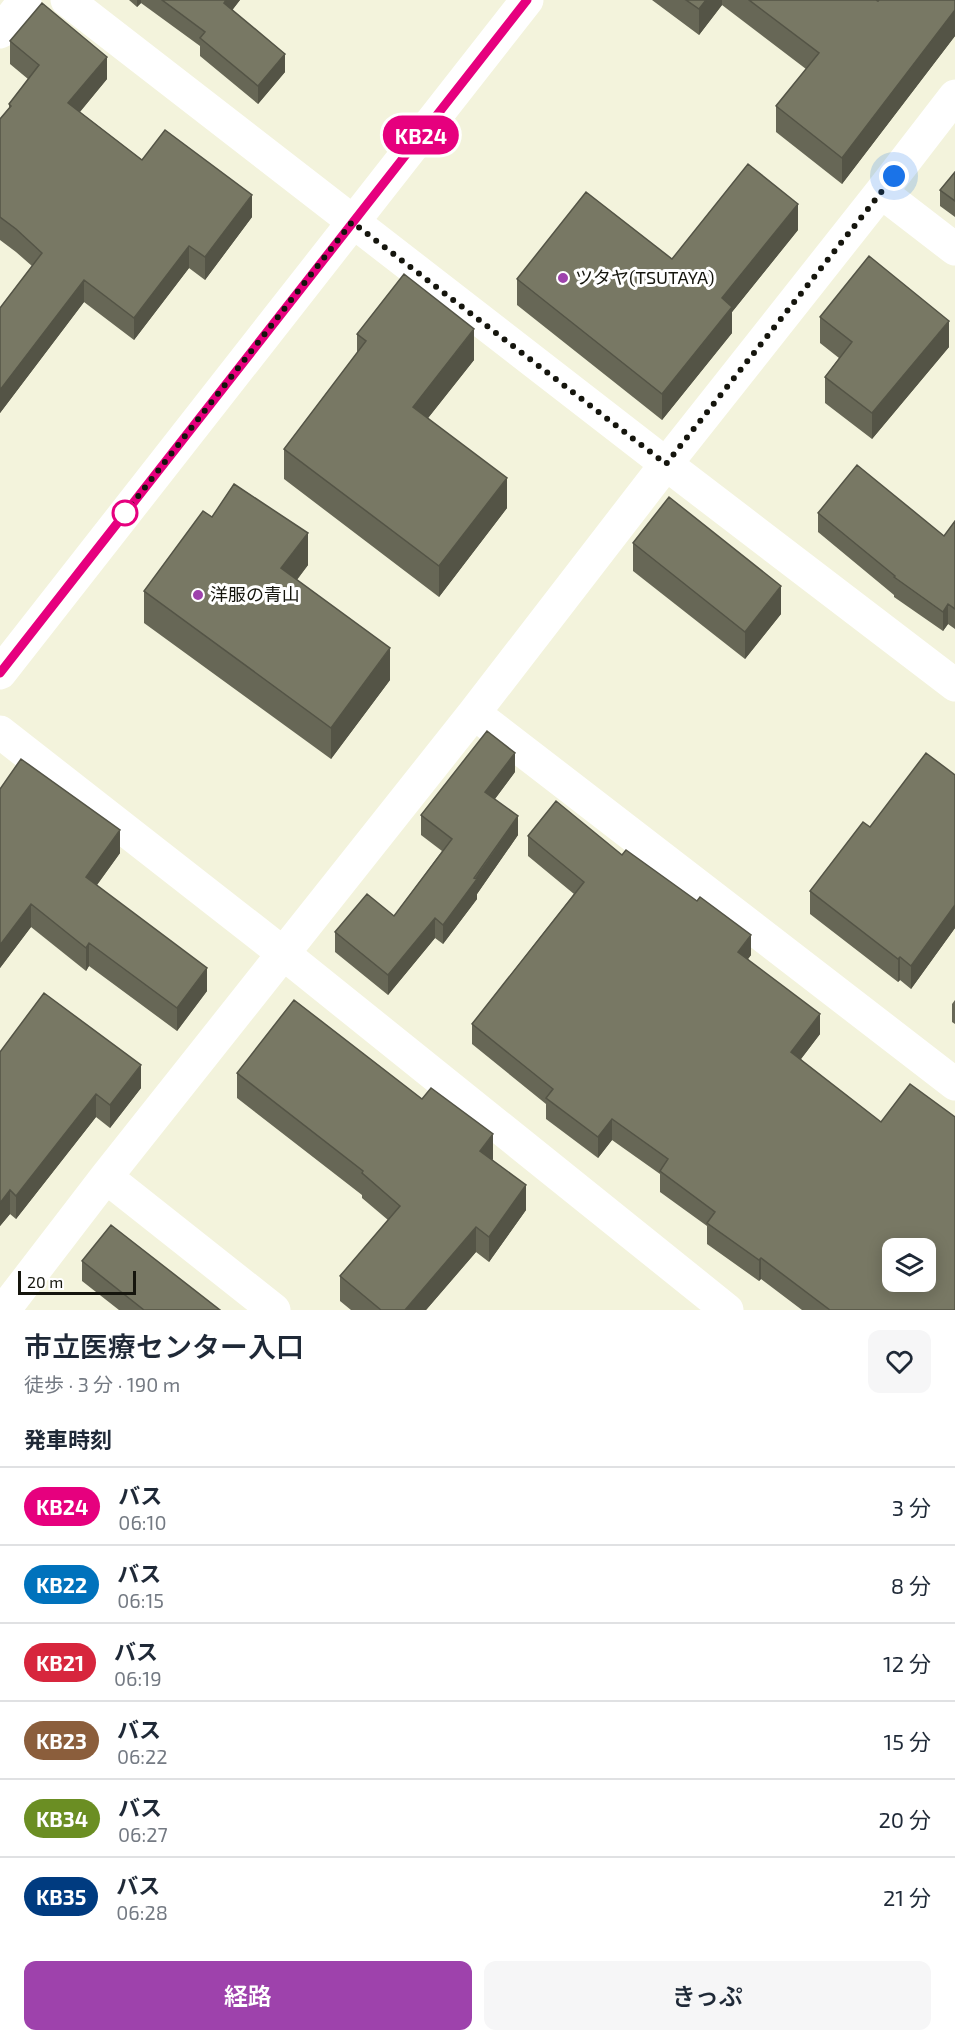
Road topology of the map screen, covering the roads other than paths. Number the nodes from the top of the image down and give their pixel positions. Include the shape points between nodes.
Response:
1 (25, 0) edge
2 (67, 0) edge
3 (527, 0) edge
4 (0, 32) edge
5 (955, 96) edge
6 (881, 192) junction
7 (352, 222) junction
8 (955, 249) edge
9 (666, 464) junction
10 (0, 673) edge
11 (955, 685) edge
12 (474, 713) junction
13 (0, 732) edge
14 (284, 954) junction
15 (955, 1084) edge
16 (106, 1177) junction
17 (4, 1310) edge
18 (274, 1310) edge
19 (727, 1310) edge

1 - 4 street
2 - 7 street
3 - 7 street
5 - 6 street
6 - 8 street
6 - 9 street
7 - 9 street
7 - 10 street
9 - 11 street
9 - 12 street
12 - 14 street
12 - 15 street
13 - 14 street
14 - 16 street
14 - 19 street
16 - 17 street
16 - 18 street

